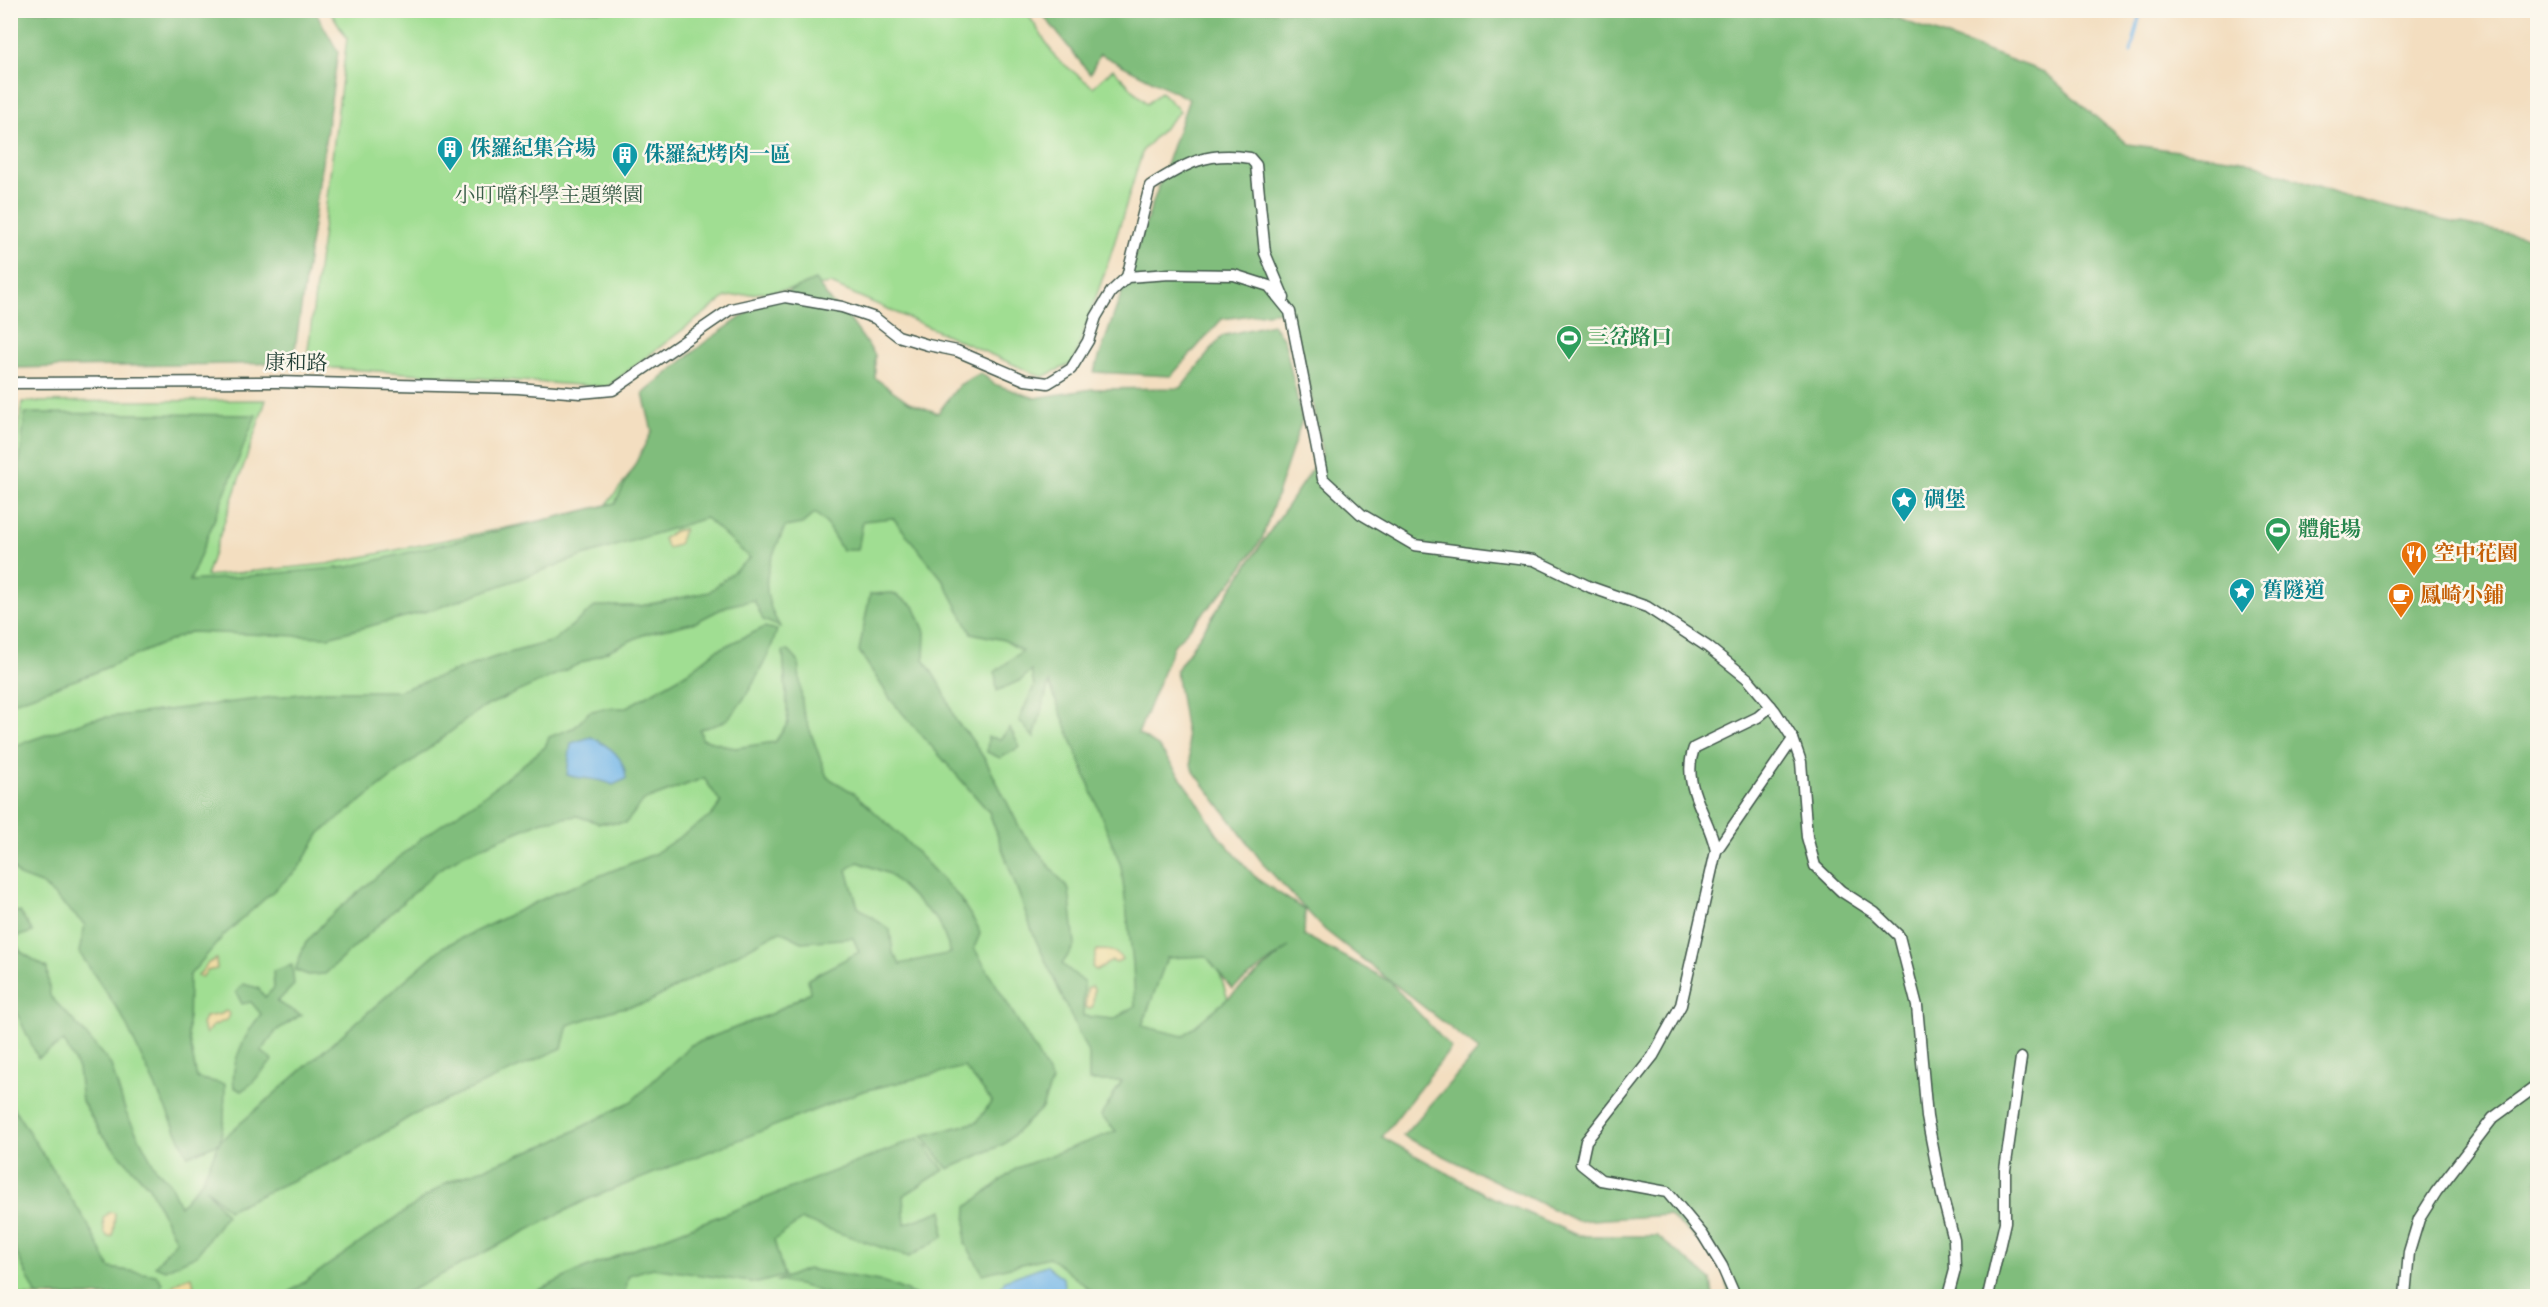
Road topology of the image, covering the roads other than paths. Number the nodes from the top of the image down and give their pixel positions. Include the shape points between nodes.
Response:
1 (1127, 277) junction
2 (1290, 312) junction
3 (10, 383) edge
4 (1771, 706) junction
5 (1793, 739) junction
6 (1716, 851) junction
7 (2021, 1058) dead end
8 (2538, 1085) edge
9 (1735, 1296) edge
10 (1948, 1296) edge
11 (1988, 1296) edge
12 (2405, 1296) edge

1 - 2 street via 1234,275 1269,286
1 - 2 street via 1150,186 1173,171 1210,156 1250,158 1256,165 1265,253
1 - 3 street, 康和路 via 1111,292 1071,369 1048,383 1025,380 957,351 898,336 875,318 842,307 785,297 731,309 613,390 580,393 278,382
2 - 4 street via 1323,479 1361,514 1414,545 1534,560 1590,587 1647,607 1708,647 1748,679
4 - 5 street
4 - 6 street via 1758,717 1694,748 1688,764 1691,788 1713,834
5 - 6 street
5 - 10 street via 1801,762 1807,837 1815,866 1840,891 1875,913 1899,936 1917,1006 1927,1117 1954,1240 1955,1270
6 - 9 street via 1681,1005 1653,1056 1586,1141 1581,1164 1601,1180 1667,1192 1703,1235
7 - 11 street via 2006,1170 2005,1222
8 - 12 street via 2493,1118 2436,1192 2419,1219 2409,1252

